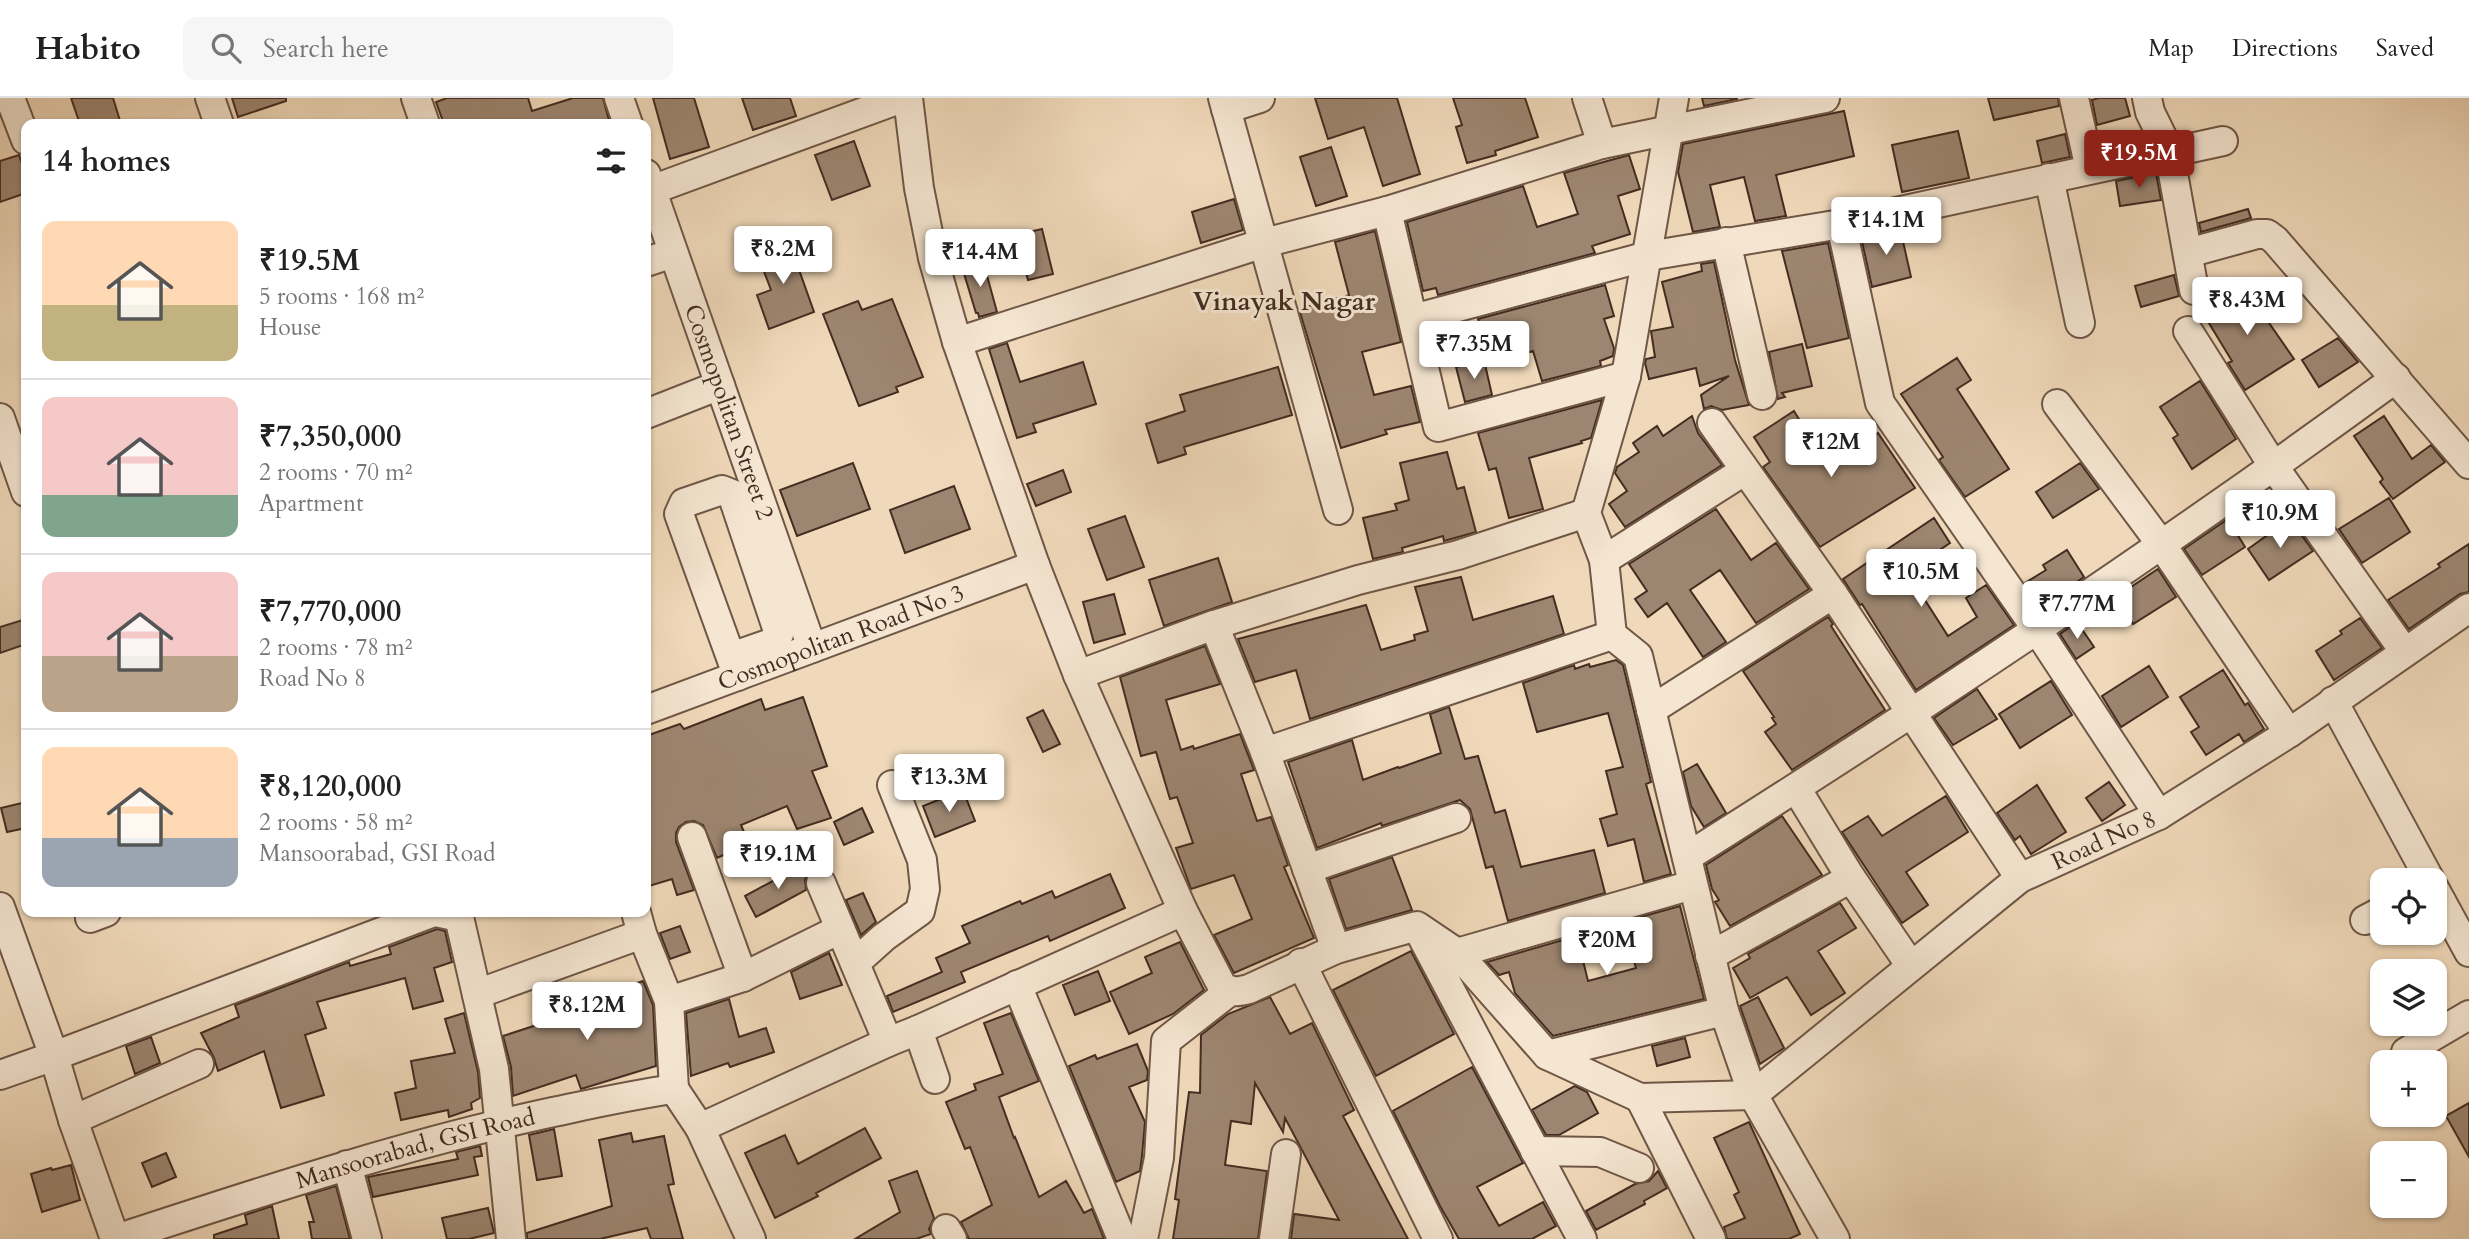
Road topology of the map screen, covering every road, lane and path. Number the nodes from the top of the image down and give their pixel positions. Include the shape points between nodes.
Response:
1 (10, 98) edge
2 (210, 98) edge
3 (416, 98) edge
4 (619, 98) edge
5 (902, 98) edge
6 (908, 98) edge
7 (1260, 98) edge
8 (1587, 98) edge
9 (1674, 98) edge
10 (1825, 98) edge
11 (2074, 98) edge
12 (2147, 98) edge
13 (1225, 103) edge
14 (854, 106) edge
15 (217, 119) edge
16 (423, 119) edge
17 (626, 119) edge
18 (21, 127) edge
19 (1668, 131) junction
20 (2223, 141) dead end
21 (1602, 144) junction
22 (2169, 151) junction
23 (2090, 169) junction
24 (2049, 178) junction
25 (651, 184) edge
26 (651, 193) edge
27 (1387, 211) junction
28 (1841, 224) junction
29 (1726, 242) junction
30 (1264, 243) junction
31 (673, 253) junction
32 (2188, 253) junction
33 (1648, 256) junction
34 (651, 260) edge
35 (2194, 290) dead end
36 (1413, 319) junction
37 (2080, 323) dead end
38 (2188, 331) dead end
39 (957, 342) junction
40 (1626, 376) junction
41 (2396, 378) junction
42 (720, 385) junction
43 (1762, 395) dead end
44 (2057, 404) dead end
45 (651, 412) edge
46 (10, 421) edge
47 (1712, 423) dead end
48 (2469, 464) edge
49 (2274, 467) junction
50 (21, 470) edge
51 (1744, 471) junction
52 (1338, 510) dead end
53 (1586, 513) junction
54 (2161, 544) junction
55 (1604, 560) junction
56 (1035, 565) junction
57 (1833, 594) junction
58 (2469, 608) edge
59 (1214, 625) junction
60 (2036, 628) junction
61 (1612, 635) junction
62 (812, 648) junction
63 (2404, 651) junction
64 (735, 667) junction
65 (1078, 675) junction
66 (2333, 701) junction
67 (651, 708) edge
68 (1651, 710) junction
69 (1912, 712) junction
70 (2289, 733) junction
71 (1265, 752) junction
72 (892, 785) dead end
73 (1796, 788) junction
74 (2159, 816) junction
75 (1457, 818) dead end
76 (692, 836) dead end
77 (1687, 857) junction
78 (2423, 868) edge
79 (1307, 869) junction
80 (1851, 878) junction
81 (2020, 878) junction
82 (821, 883) dead end
83 (1692, 885) junction
84 (0, 907) edge
85 (1183, 911) junction
86 (2447, 911) edge
87 (422, 917) edge
88 (459, 917) edge
89 (639, 923) edge
90 (1417, 926) junction
91 (840, 929) junction
92 (6, 936) edge
93 (2468, 948) edge
94 (1336, 949) junction
95 (1457, 953) junction
96 (1710, 956) junction
97 (855, 963) junction
98 (1301, 963) junction
99 (1911, 966) junction
100 (743, 977) junction
101 (1017, 985) junction
102 (1230, 991) junction
103 (477, 994) junction
104 (669, 1000) junction
105 (1724, 1011) junction
106 (2469, 1015) edge
107 (918, 1030) junction
108 (888, 1042) junction
109 (2409, 1050) edge
110 (1546, 1055) junction
111 (54, 1056) junction
112 (199, 1064) dead end
113 (0, 1075) edge
114 (935, 1079) dead end
115 (674, 1089) junction
116 (1754, 1095) junction
117 (1640, 1098) junction
118 (73, 1120) junction
119 (500, 1124) junction
120 (700, 1128) junction
121 (1535, 1151) junction
122 (1286, 1154) dead end
123 (347, 1165) junction
124 (1639, 1168) dead end
125 (1829, 1237) edge
126 (115, 1239) edge
127 (367, 1239) edge
128 (511, 1239) edge
129 (751, 1239) edge
130 (1122, 1239) edge
131 (1143, 1239) edge
132 (1275, 1239) edge
133 (1438, 1239) edge
134 (1582, 1239) edge
135 (1711, 1239) edge

1 - 18 street
2 - 15 street
3 - 16 street
4 - 17 street
5 - 14 street
6 - 39 street via 933,258
7 - 13 street
8 - 21 street
9 - 19 street
10 - 19 street
11 - 23 street
12 - 22 street
13 - 30 street
14 - 25 street
19 - 21 street
19 - 33 street
20 - 22 street
21 - 27 street
22 - 23 street
22 - 32 street
23 - 24 street
24 - 28 street
24 - 37 street
26 - 31 street, Cosmopolitan Street 2
27 - 30 street
27 - 36 street
28 - 29 street
28 - 60 street via 1880,403
29 - 33 street
29 - 43 street
30 - 39 street
30 - 52 street
31 - 34 street
31 - 42 street, Cosmopolitan Street 2
32 - 35 street
32 - 41 street via 2267,234
33 - 36 street
33 - 40 street
36 - 40 street via 1438,427
38 - 49 street
39 - 56 street
40 - 53 street
41 - 48 street
41 - 49 street
42 - 45 street
42 - 62 street, Cosmopolitan Street 2
44 - 54 street
46 - 50 street
47 - 51 street
49 - 54 street
49 - 63 street
51 - 55 street
51 - 57 street
53 - 55 street
53 - 59 street
54 - 60 street
54 - 70 street
55 - 61 street
56 - 62 street, Cosmopolitan Road No 3
56 - 65 street
57 - 68 street
57 - 69 street
58 - 63 street, Road No 8
59 - 65 street
59 - 71 street
60 - 69 street
60 - 74 street
61 - 68 street via 1638,656
61 - 71 street
62 - 64 street, Cosmopolitan Road No 3
63 - 66 street, Road No 8
64 - 64 street via 680,514 684,503 722,490 732,494 779,634
64 - 67 street, Cosmopolitan Road No 3
65 - 85 street
66 - 70 street, Road No 8
66 - 78 street
68 - 77 street
69 - 73 street
69 - 81 street
70 - 74 street, Road No 8
71 - 79 street
72 - 97 street via 922,860 925,889 920,911
73 - 77 street
73 - 80 street
74 - 81 street, Road No 8
75 - 79 street
76 - 100 street
77 - 83 street
79 - 94 street
80 - 96 street
80 - 99 street
81 - 99 street, Road No 8
82 - 91 street
83 - 95 street
83 - 96 street
84 - 92 street
85 - 101 street
85 - 102 street via 1216,978
86 - 93 street
87 - 111 street
88 - 103 street
89 - 103 street
89 - 104 street
90 - 94 street
90 - 95 street
90 - 121 street
91 - 97 street
91 - 100 street
92 - 111 street
94 - 98 street
95 - 110 street
96 - 105 street
97 - 108 street
98 - 102 street via 1249,989
98 - 133 street
99 - 116 street, Road No 8
100 - 104 street
101 - 107 street
101 - 130 street
102 - 131 street via 1166,1041 1159,1158
103 - 119 street via 494,1069
104 - 115 street
105 - 110 street
105 - 116 street
106 - 109 street
107 - 108 street
107 - 114 street
108 - 120 street
110 - 117 street
111 - 113 street
111 - 118 street
112 - 118 street
115 - 119 street, Mansoorabad, GSI Road
115 - 120 street
116 - 117 street
116 - 125 street
117 - 135 street
118 - 126 street
119 - 123 street, Mansoorabad, GSI Road
119 - 128 street
120 - 129 street
121 - 124 street via 1600,1152
121 - 134 street
122 - 132 street
123 - 126 street, Mansoorabad, GSI Road
123 - 127 street

